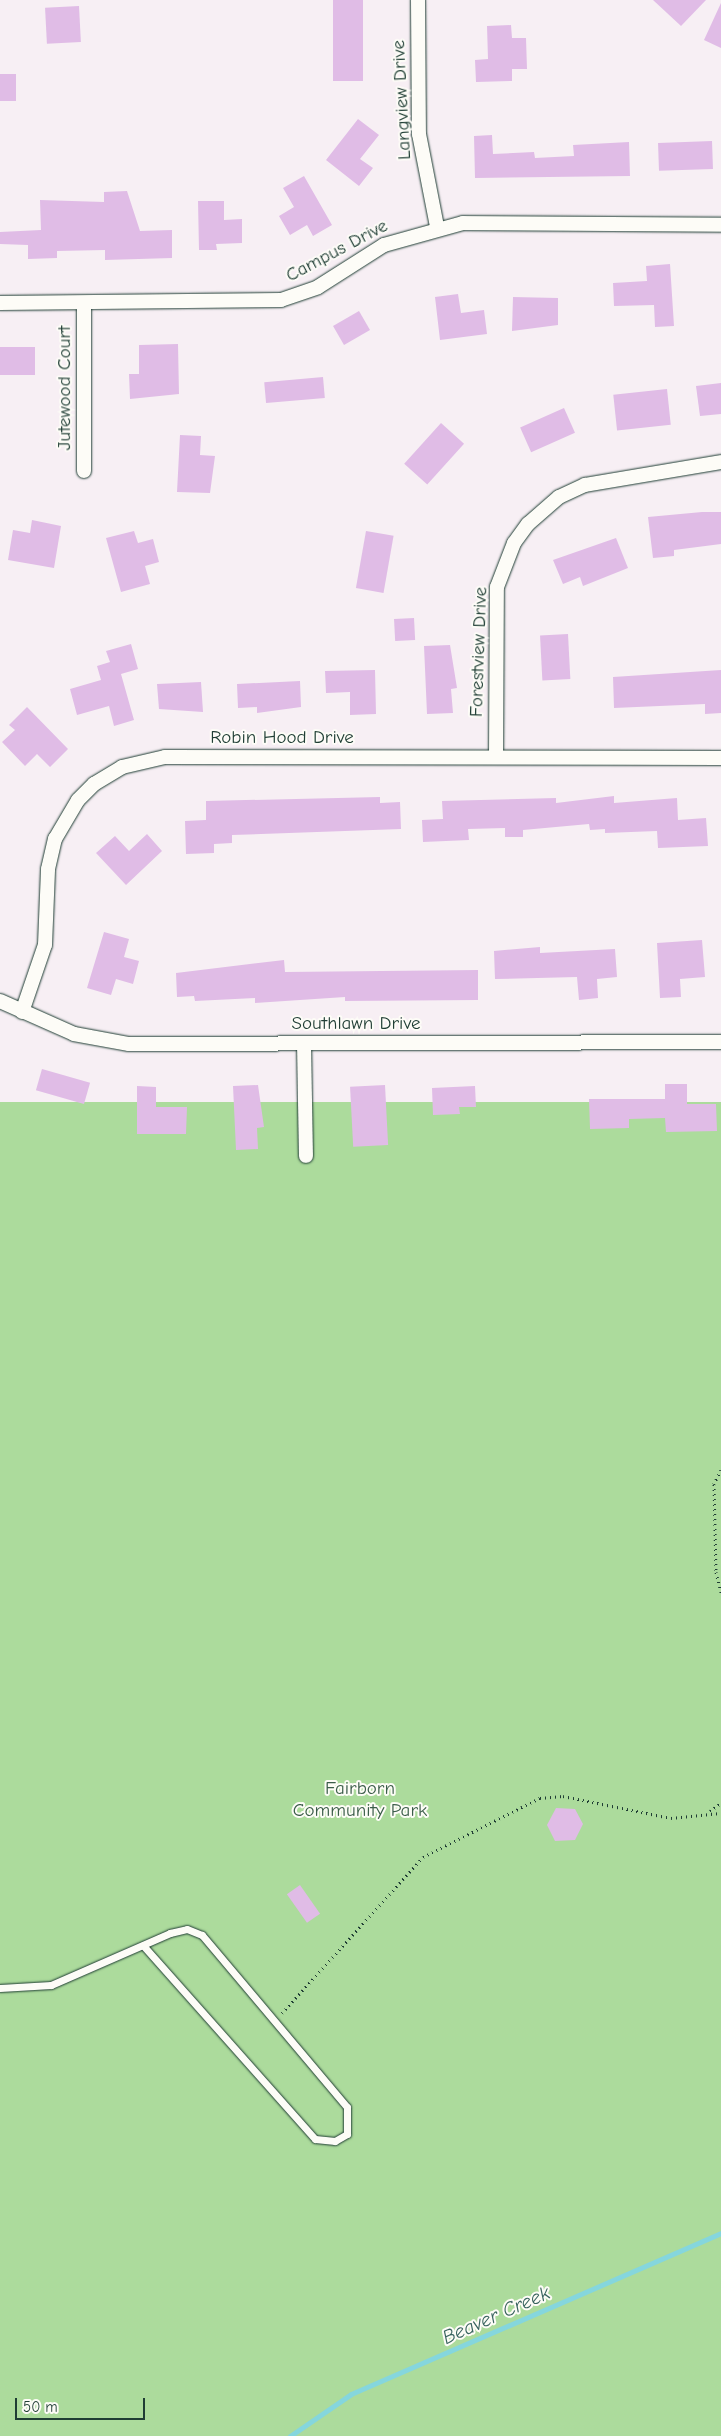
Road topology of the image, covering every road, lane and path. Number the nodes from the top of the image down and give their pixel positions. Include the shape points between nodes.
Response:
1 (418, 0) edge
2 (721, 225) edge
3 (438, 227) junction
4 (0, 303) edge
5 (84, 304) junction
6 (721, 462) edge
7 (84, 471) dead end
8 (496, 757) junction
9 (721, 758) edge
10 (0, 1001) edge
11 (22, 1012) junction
12 (721, 1042) edge
13 (304, 1043) junction
14 (306, 1156) dead end
15 (721, 1470) edge
16 (721, 1592) edge
17 (721, 1803) edge
18 (709, 1812) junction
19 (721, 1813) edge
20 (143, 1945) junction
21 (0, 1988) edge
22 (274, 2020) junction

1 - 3 street, Langview Drive via 419,134
2 - 3 street, Campus Drive via 489,221
3 - 5 street, Campus Drive via 384,245 318,287 281,300
4 - 5 street, Campus Drive
5 - 7 street, Jutewood Court
6 - 8 street, Forestview Drive via 585,485 559,497 528,524 511,550 497,587
8 - 9 street, Robin Hood Drive
8 - 11 street, Robin Hood Drive via 165,758 110,773 78,800 55,839 48,869 45,945
10 - 11 street, Southlawn Drive
11 - 13 street, Southlawn Drive via 74,1034 111,1043
12 - 13 street, Southlawn Drive
13 - 14 street
15 - 16 path via 714,1484 716,1572
17 - 18 path
18 - 19 path
18 - 22 path via 670,1818 563,1796 540,1798 423,1857
20 - 21 lane via 51,1985
20 - 22 lane via 187,1929 202,1935
20 - 22 lane via 315,2139 334,2141 347,2134 350,2121 347,2106

